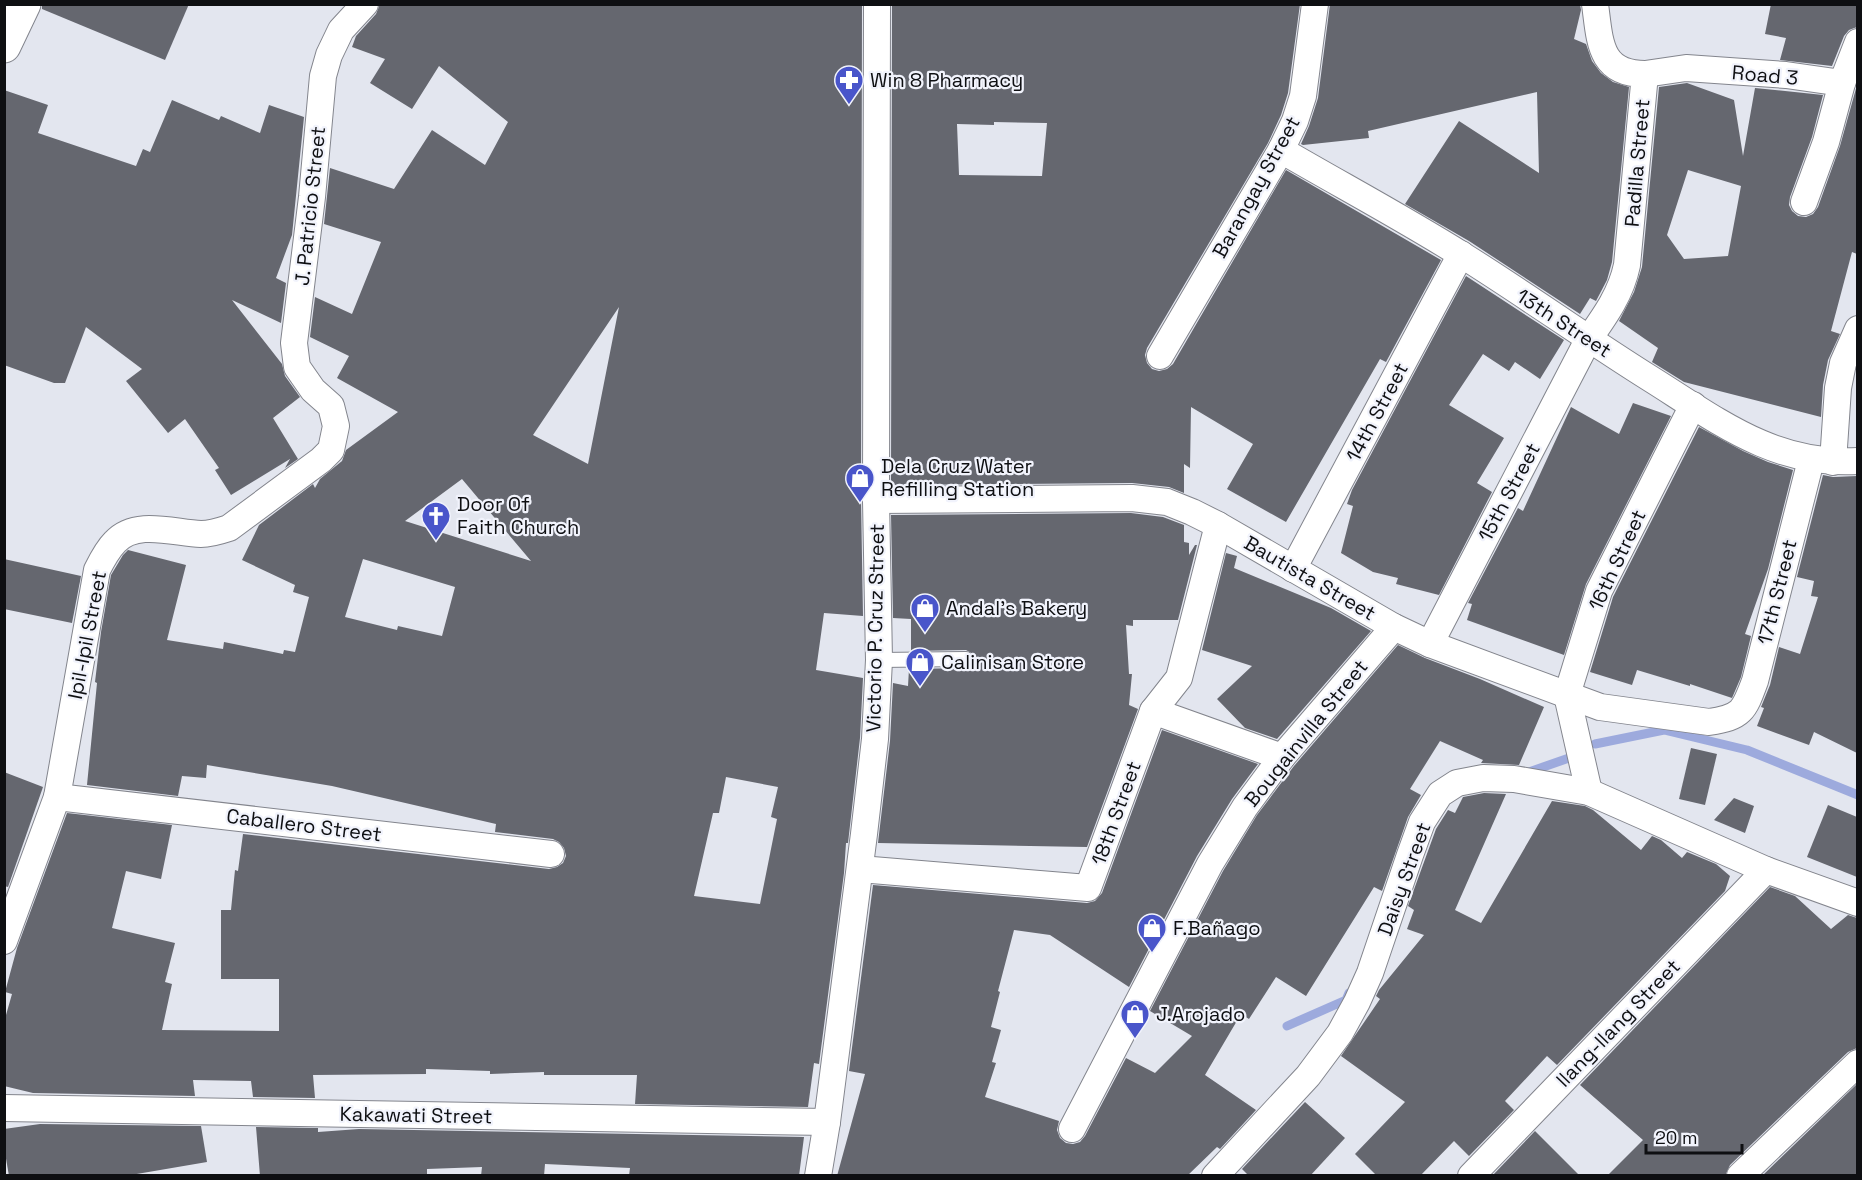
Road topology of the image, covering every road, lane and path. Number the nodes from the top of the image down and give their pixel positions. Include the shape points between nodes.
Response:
1 (24, 4) edge
2 (365, 4) edge
3 (877, 4) edge
4 (1315, 4) edge
5 (1595, 4) edge
6 (1857, 42) edge
7 (4, 46) edge
8 (1645, 74) junction
9 (1842, 83) junction
10 (1281, 150) junction
11 (1804, 202) dead end
12 (1461, 254) junction
13 (1857, 329) edge
14 (1588, 340) junction
15 (1160, 356) dead end
16 (1693, 405) junction
17 (331, 406) joint
18 (1834, 461) edge
19 (876, 500) junction
20 (1218, 525) junction
21 (1293, 569) junction
22 (1394, 627) junction
23 (1430, 644) junction
24 (966, 659) dead end
25 (879, 660) junction
26 (1570, 706) junction
27 (1153, 711) junction
28 (1732, 717) joint
29 (1282, 757) junction
30 (1588, 786) junction
31 (57, 796) junction
32 (551, 854) dead end
33 (860, 869) junction
34 (1766, 870) junction
35 (1857, 903) edge
36 (4, 941) edge
37 (1857, 1063) edge
38 (4, 1108) edge
39 (827, 1122) junction
40 (1072, 1129) dead end
41 (818, 1176) edge
42 (1215, 1176) edge
43 (1471, 1176) edge
44 (1740, 1176) edge

1 - 7 main road
2 - 17 street, J. Patricio Street via 340,30 323,76 294,343 297,367
3 - 19 street, Victorio P. Cruz Street
4 - 10 street, Barangay Street via 1303,96
5 - 8 street, Padilla Street via 1606,58 1617,69
6 - 9 street
8 - 9 street, Road 3 via 1686,68
8 - 14 street, Padilla Street via 1627,265 1610,309
9 - 11 street
10 - 12 street, 13th Street
10 - 15 street, Barangay Street
12 - 14 street, 13th Street
12 - 21 street, 14th Street
13 - 18 street, 17th Street via 1838,388
14 - 16 street, 13th Street
14 - 23 street, 15th Street
16 - 18 street, 13th Street via 1768,447
16 - 26 street, 16th Street via 1599,591
17 - 31 street, Ipil-Ipil Street via 336,426 331,450 229,528 203,534 131,531 116,540 106,553 96,570
18 - 28 street, 17th Street via 1748,701
19 - 20 street, Bautista Street via 1132,498 1167,502
19 - 25 street, Victorio P. Cruz Street
20 - 21 street, Bautista Street
20 - 27 street, 18th Street via 1179,678
21 - 22 street, Bautista Street
22 - 23 street, Bautista Street
22 - 29 street, Bougainvilla Street
23 - 26 street, Bautista Street
24 - 25 lane
25 - 33 street, Victorio P. Cruz Street via 875,739
26 - 28 street, Bautista Street via 1709,722
26 - 30 street
27 - 29 street
27 - 33 street, 18th Street via 1088,888
29 - 40 street, Bougainvilla Street via 1210,864
30 - 34 street, Daisy Street
30 - 42 street, Daisy Street via 1484,778 1457,783 1440,794 1422,822 1370,973 1340,1033 1308,1076
31 - 32 street, Caballero Street
31 - 36 street, Ipil-Ipil Street
33 - 39 street, Victorio P. Cruz Street
34 - 35 street, Daisy Street
34 - 43 street, Ilang-Ilang Street
37 - 44 street
38 - 39 street, Kakawati Street
39 - 41 street, Victorio P. Cruz Street

